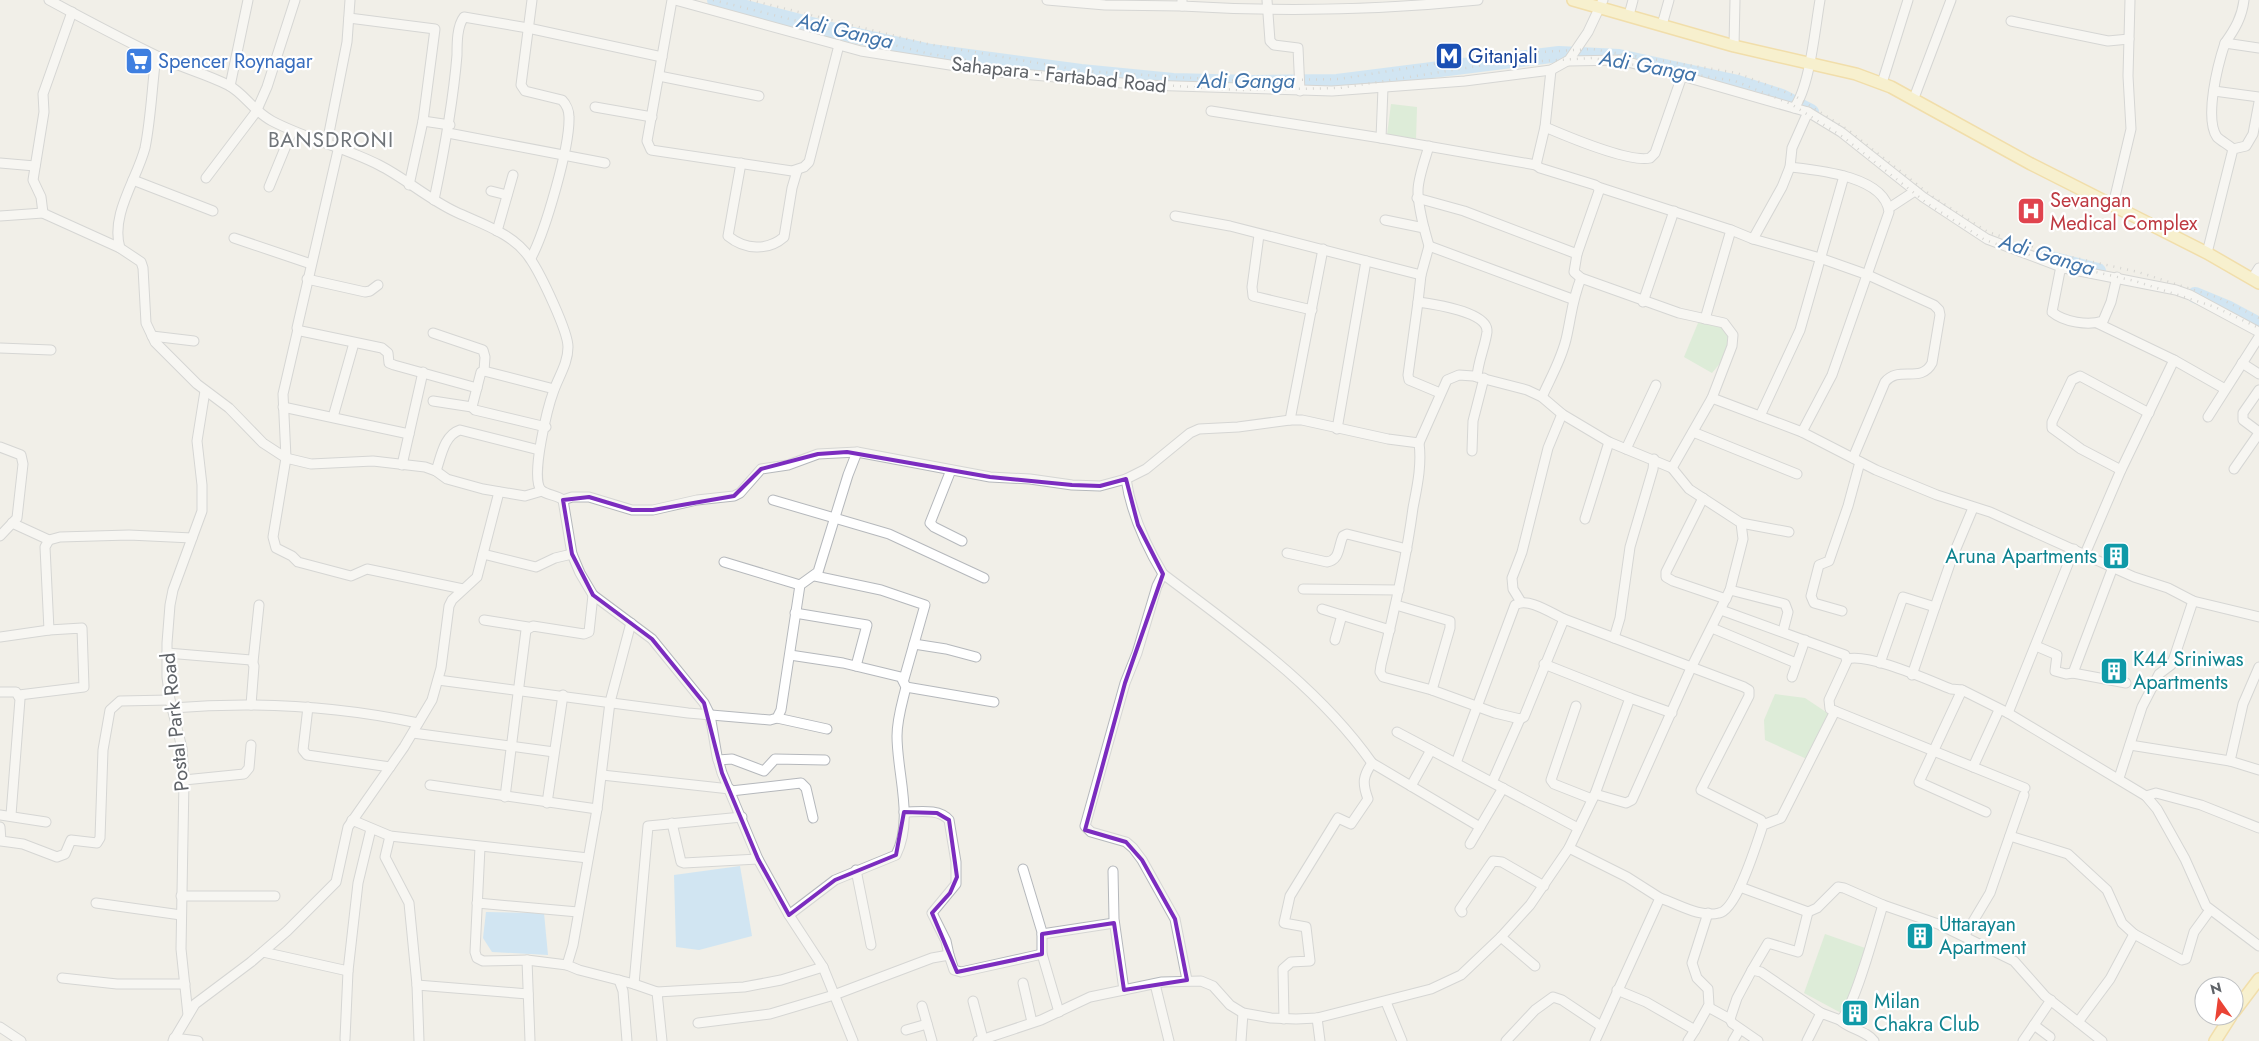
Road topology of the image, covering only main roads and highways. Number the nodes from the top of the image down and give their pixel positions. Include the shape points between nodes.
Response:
1 (1573, 0) edge
2 (1602, 4) edge
3 (2255, 281) edge
4 (2259, 979) edge
5 (2244, 999) edge
6 (2225, 1026) edge
7 (2215, 1041) edge

1 - 2 main road
2 - 3 main road via 1734,46 1809,62 1882,83
4 - 5 main road
6 - 7 main road

